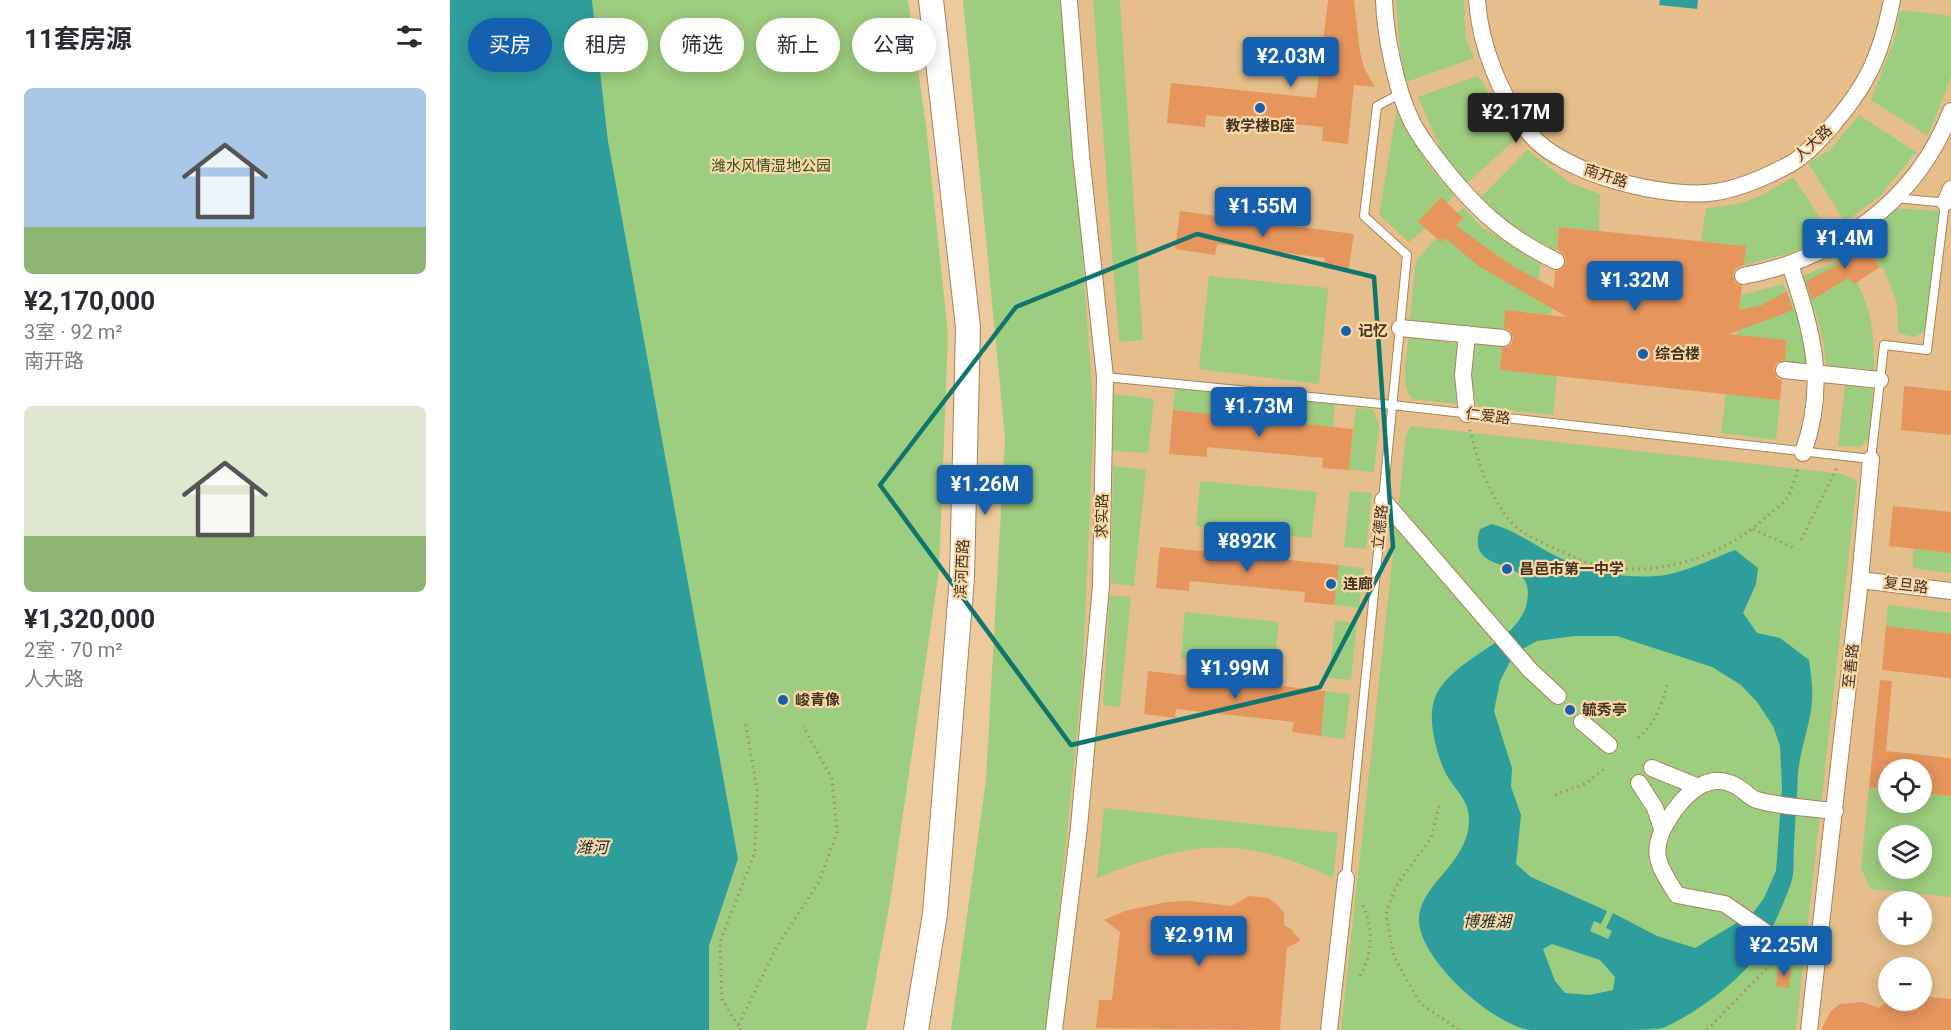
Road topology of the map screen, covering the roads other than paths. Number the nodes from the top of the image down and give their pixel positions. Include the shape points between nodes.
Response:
1 (931, 0) edge
2 (1069, 0) edge
3 (1384, 0) edge
4 (1477, 0) edge
5 (1892, 0) edge
6 (1401, 93) junction
7 (1951, 111) edge
8 (1659, 190) joint
9 (1895, 198) junction
10 (1949, 199) edge
11 (1556, 261) dead end
12 (1790, 264) junction
13 (1743, 276) dead end
14 (1400, 328) junction
15 (1467, 334) junction
16 (1503, 338) dead end
17 (1784, 370) dead end
18 (1816, 372) junction
19 (1105, 377) junction
20 (1880, 380) junction
21 (1392, 405) junction
22 (1467, 414) junction
23 (1803, 453) junction
24 (1871, 459) junction
25 (1383, 500) junction
26 (1860, 580) junction
27 (1951, 591) edge
28 (1558, 696) dead end
29 (1582, 722) dead end
30 (1609, 745) dead end
31 (1652, 768) dead end
32 (1639, 783) dead end
33 (1696, 786) junction
34 (1835, 811) junction
35 (1662, 829) junction
36 (1346, 880) joint
37 (1819, 949) junction
38 (916, 1030) edge
39 (1054, 1030) edge
40 (1329, 1030) edge
41 (1809, 1030) edge

1 - 38 street, 滨河西路 via 968,327 962,577 935,914
2 - 19 street, 求实路
3 - 6 street
4 - 8 street, 南开路 via 1488,58 1530,135 1564,161 1593,174
5 - 8 street, 人大路 via 1886,30 1866,84 1815,144 1794,162 1756,180 1715,192
6 - 11 street via 1411,120 1466,197 1511,237
6 - 14 lane, 立德路 via 1377,106 1364,216 1407,255
7 - 9 street via 1941,138 1913,180
9 - 10 lane
9 - 12 street via 1845,239
10 - 20 lane, 至善路 via 1927,350 1884,345
12 - 13 street
12 - 18 street via 1811,328
14 - 15 street
14 - 21 lane, 立德路
15 - 16 street
15 - 22 street via 1463,375
17 - 18 street
18 - 20 street
18 - 23 street via 1812,427
19 - 21 lane, 仁爱路
19 - 39 street, 求实路 via 1101,586
20 - 24 lane, 至善路
21 - 22 lane, 仁爱路
21 - 25 lane, 立德路
22 - 23 lane, 仁爱路
23 - 24 lane, 仁爱路
24 - 26 street, 至善路
25 - 28 street via 1530,670
25 - 36 lane, 立德路
26 - 27 street, 复旦路
26 - 34 street, 至善路
29 - 30 street
31 - 33 street
32 - 35 street via 1655,808
33 - 34 street via 1719,782 1737,786 1755,800
33 - 35 street
34 - 37 street, 至善路
35 - 37 street via 1655,849 1660,869 1677,895 1725,904 1787,947
36 - 40 street, 立德路
37 - 41 street, 至善路

